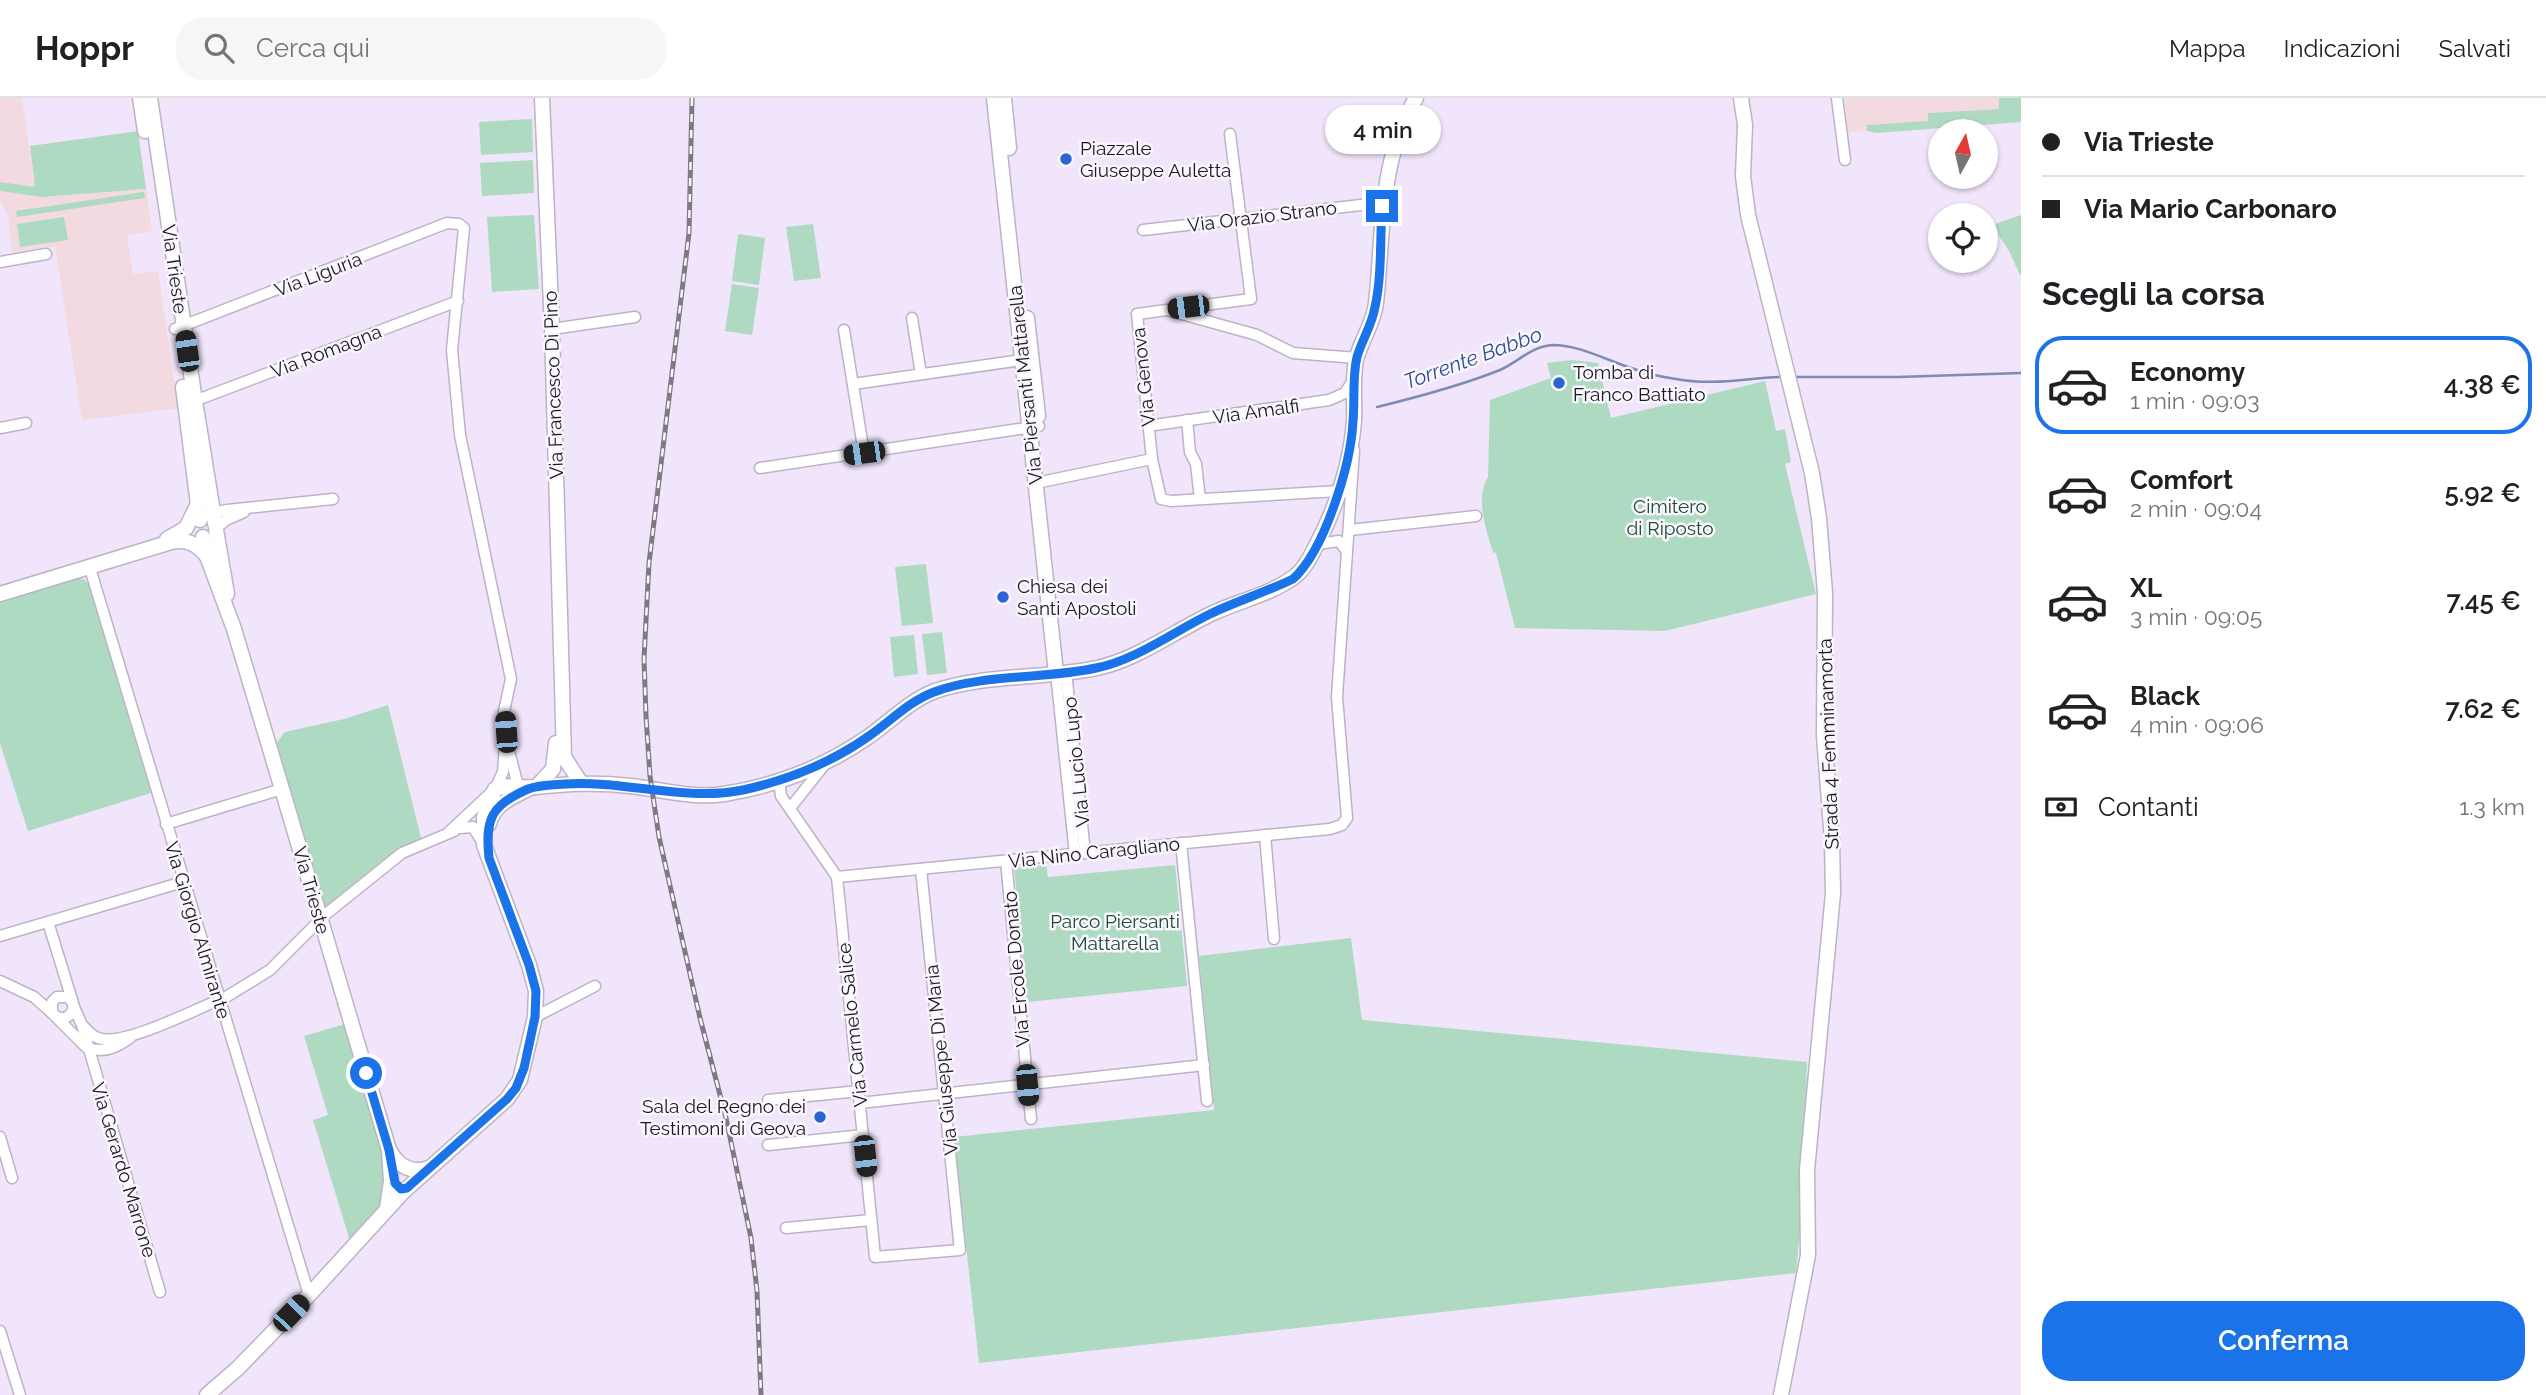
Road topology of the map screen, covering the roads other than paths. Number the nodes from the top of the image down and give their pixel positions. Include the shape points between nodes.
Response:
1 (140, 98) edge
2 (150, 98) edge
3 (542, 98) edge
4 (994, 98) edge
5 (1004, 98) edge
6 (1416, 98) edge
7 (1741, 98) edge
8 (1837, 98) edge
9 (1230, 134) dead end
10 (1845, 160) dead end
11 (1382, 206) junction
12 (1241, 218) junction
13 (1143, 230) dead end
14 (46, 254) dead end
15 (0, 262) edge
16 (458, 301) junction
17 (1167, 310) junction
18 (635, 317) dead end
19 (912, 318) dead end
20 (179, 328) junction
21 (552, 329) junction
22 (844, 330) dead end
23 (1357, 358) junction
24 (1022, 359) junction
25 (921, 374) junction
26 (1034, 379) junction
27 (1354, 379) junction
28 (853, 384) junction
29 (190, 403) junction
30 (1186, 420) junction
31 (26, 423) dead end
32 (1148, 426) junction
33 (1035, 427) junction
34 (0, 428) edge
35 (864, 453) junction
36 (1152, 459) junction
37 (760, 468) dead end
38 (1040, 482) junction
39 (1345, 493) junction
40 (333, 499) dead end
41 (1200, 499) junction
42 (1476, 516) dead end
43 (203, 527) junction
44 (1350, 530) junction
45 (1317, 544) junction
46 (1346, 550) junction
47 (206, 556) junction
48 (89, 565) junction
49 (0, 594) edge
50 (234, 629) junction
51 (1061, 672) junction
52 (506, 732) junction
53 (560, 763) junction
54 (825, 764) junction
55 (782, 779) junction
56 (581, 783) junction
57 (561, 784) junction
58 (282, 789) junction
59 (495, 789) junction
60 (524, 789) junction
61 (746, 789) junction
62 (790, 803) junction
63 (488, 816) junction
64 (166, 824) junction
65 (460, 828) junction
66 (449, 832) junction
67 (1265, 835) junction
68 (1181, 844) junction
69 (487, 852) junction
70 (1080, 853) junction
71 (1006, 860) junction
72 (921, 869) junction
73 (837, 877) junction
74 (183, 881) junction
75 (326, 914) dead end
76 (48, 922) junction
77 (314, 926) dead end
78 (1, 931) edge
79 (1274, 939) dead end
80 (0, 981) edge
81 (595, 986) dead end
82 (226, 997) dead end
83 (212, 1003) dead end
84 (73, 1005) junction
85 (54, 1015) junction
86 (535, 1017) junction
87 (82, 1025) junction
88 (138, 1033) junction
89 (87, 1048) junction
90 (115, 1048) junction
91 (1205, 1065) junction
92 (96, 1079) junction
93 (1027, 1085) junction
94 (945, 1094) junction
95 (859, 1097) junction
96 (768, 1100) dead end
97 (1207, 1101) dead end
98 (1031, 1119) dead end
99 (863, 1135) junction
100 (0, 1137) edge
101 (768, 1145) dead end
102 (396, 1167) junction
103 (429, 1168) junction
104 (12, 1178) dead end
105 (407, 1188) junction
106 (384, 1213) junction
107 (871, 1220) junction
108 (786, 1228) dead end
109 (875, 1257) joint
110 (160, 1292) dead end
111 (309, 1295) junction
112 (0, 1331) edge
113 (20, 1395) edge
114 (207, 1395) edge
115 (1781, 1395) edge

1 - 20 street, Via Trieste
2 - 20 street, Via Trieste
3 - 21 street, Via Francesco Di Pino
4 - 24 street, Via Piersanti Mattarella
5 - 26 street, Via Piersanti Mattarella
6 - 11 street via 1391,161
7 - 115 street, Strada 4 Femminamorta via 1748,215 1812,473 1825,593 1824,736 1833,892 1807,1171 1808,1255
8 - 10 street
9 - 12 street
11 - 12 street, Via Orazio Strano
11 - 23 street via 1376,306
12 - 13 street, Via Orazio Strano
12 - 17 street via 1251,299
14 - 15 street
16 - 20 street, Via Liguria via 464,228 452,222
16 - 29 street, Via Romagna
16 - 52 street via 452,350 460,435 511,679 504,711
17 - 23 street, Via Genova via 1256,335 1293,353
17 - 32 street, Via Genova via 1137,314
18 - 21 street
19 - 25 street
20 - 29 street, Via Trieste
21 - 53 street, Via Francesco Di Pino
22 - 28 street
23 - 27 street
24 - 25 street
24 - 26 street
24 - 33 street, Via Piersanti Mattarella
25 - 28 street
26 - 33 street, Via Piersanti Mattarella
27 - 30 street, Via Amalfi via 1345,393 1329,400
27 - 39 street
28 - 35 street
29 - 43 street, Via Trieste
29 - 43 street, Via Trieste
30 - 32 street, Via Amalfi
30 - 41 street
31 - 34 street
32 - 36 street, Via Genova
33 - 35 street
33 - 38 street, Via Piersanti Mattarella
35 - 37 street
36 - 38 street
36 - 41 street, Via Genova via 1161,499
38 - 51 street, Via Piersanti Mattarella
39 - 41 street
39 - 44 street
39 - 45 street
40 - 43 street via 256,508
42 - 44 street
43 - 47 street
43 - 47 street via 197,545
43 - 48 street
43 - 50 street
44 - 46 street
45 - 46 street via 1339,541
45 - 51 street via 1301,571 1281,584 1117,663
46 - 67 street, Via Nino Caragliano via 1337,697 1347,818 1337,828
47 - 50 street
48 - 49 street
48 - 64 street, Via Giorgio Almirante
50 - 58 street, Via Trieste
51 - 54 street via 936,691
51 - 70 street, Via Lucio Lupo
52 - 59 street via 503,772
52 - 60 street via 512,766
53 - 56 street
53 - 57 street, Via Francesco Di Pino via 566,772
53 - 60 street via 547,777
54 - 55 street
54 - 62 street
55 - 61 street
55 - 62 street via 779,790
55 - 62 street via 796,787
56 - 57 street
56 - 61 street via 702,795
57 - 60 street
58 - 64 street
58 - 102 street, Via Trieste
59 - 60 street via 505,785
59 - 63 street
59 - 66 street
60 - 63 street
61 - 62 street
62 - 73 street, Via Carmelo Salice
63 - 65 street
63 - 69 street
64 - 74 street, Via Giorgio Almirante
65 - 66 street
65 - 69 street via 473,827
66 - 75 street via 402,853
67 - 68 street, Via Nino Caragliano
67 - 79 street
68 - 70 street, Via Nino Caragliano
68 - 91 street
69 - 86 street via 534,980
70 - 71 street, Via Nino Caragliano
71 - 72 street, Via Nino Caragliano
71 - 93 street, Via Ercole Donato
72 - 73 street, Via Nino Caragliano
72 - 94 street, Via Giuseppe Di Maria
73 - 95 street, Via Carmelo Salice
74 - 76 street
74 - 111 street, Via Giorgio Almirante
76 - 78 street
76 - 84 street, Via Gerardo Marrone
77 - 82 street via 270,970
80 - 85 street via 34,997
81 - 86 street
83 - 88 street
84 - 85 street via 66,1018
84 - 85 street via 68,997 57,997 52,1002
84 - 87 street, Via Gerardo Marrone
85 - 89 street
86 - 103 street via 516,1088
87 - 88 street via 106,1040
87 - 89 street, Via Gerardo Marrone
88 - 90 street
89 - 90 street
89 - 92 street, Via Gerardo Marrone
90 - 92 street via 103,1060
91 - 93 street
91 - 97 street
92 - 110 street, Via Gerardo Marrone
93 - 94 street
93 - 98 street, Via Ercole Donato
94 - 95 street
94 - 109 street, Via Giuseppe Di Maria via 960,1250
95 - 96 street
95 - 99 street, Via Carmelo Salice
99 - 101 street
99 - 107 street, Via Carmelo Salice
100 - 104 street
102 - 103 street
102 - 105 street via 398,1187
102 - 106 street, Via Trieste
103 - 105 street
105 - 106 street
106 - 111 street
107 - 108 street
107 - 109 street, Via Carmelo Salice
111 - 114 street
112 - 113 street

